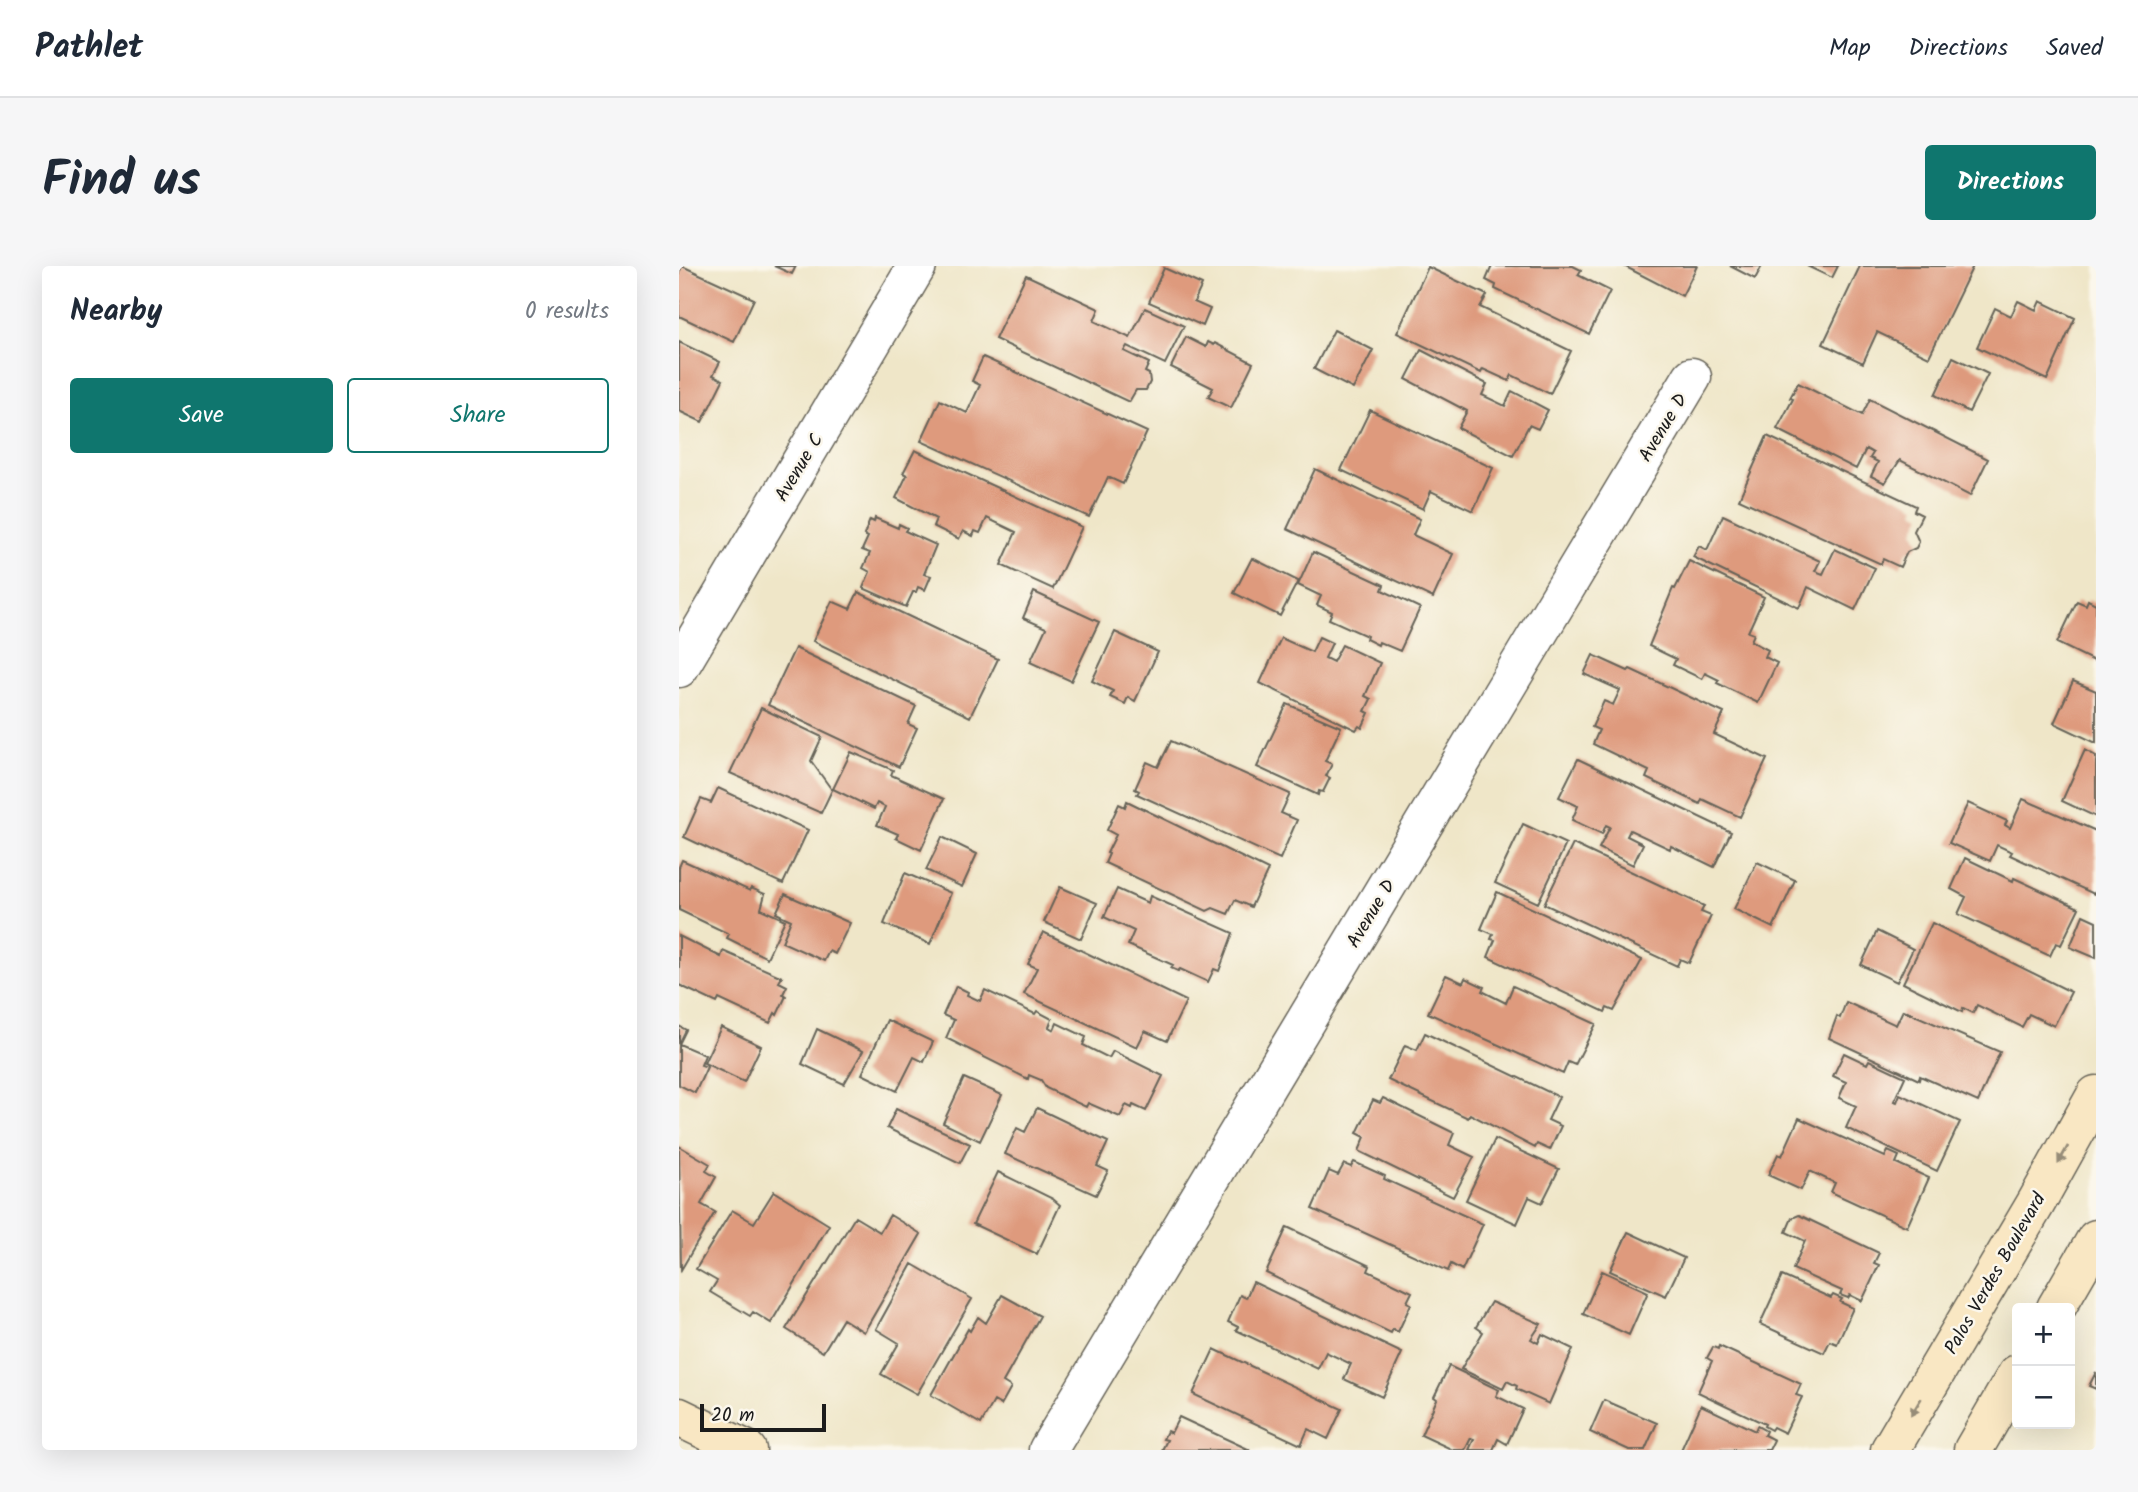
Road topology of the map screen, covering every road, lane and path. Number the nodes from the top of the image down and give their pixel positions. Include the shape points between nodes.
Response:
1 (917, 266) edge
2 (1692, 377) dead end
3 (679, 668) edge
4 (2096, 1096) edge
5 (2096, 1239) edge
6 (2059, 1303) edge
7 (2012, 1383) edge
8 (679, 1418) edge
9 (747, 1450) edge
10 (1048, 1450) edge
11 (1890, 1450) edge
12 (1973, 1450) edge

1 - 3 street, Avenue C
2 - 10 street, Avenue D
4 -> 11 main road, Palos Verdes Boulevard
5 - 6 main road
7 - 12 main road
8 - 9 main road

